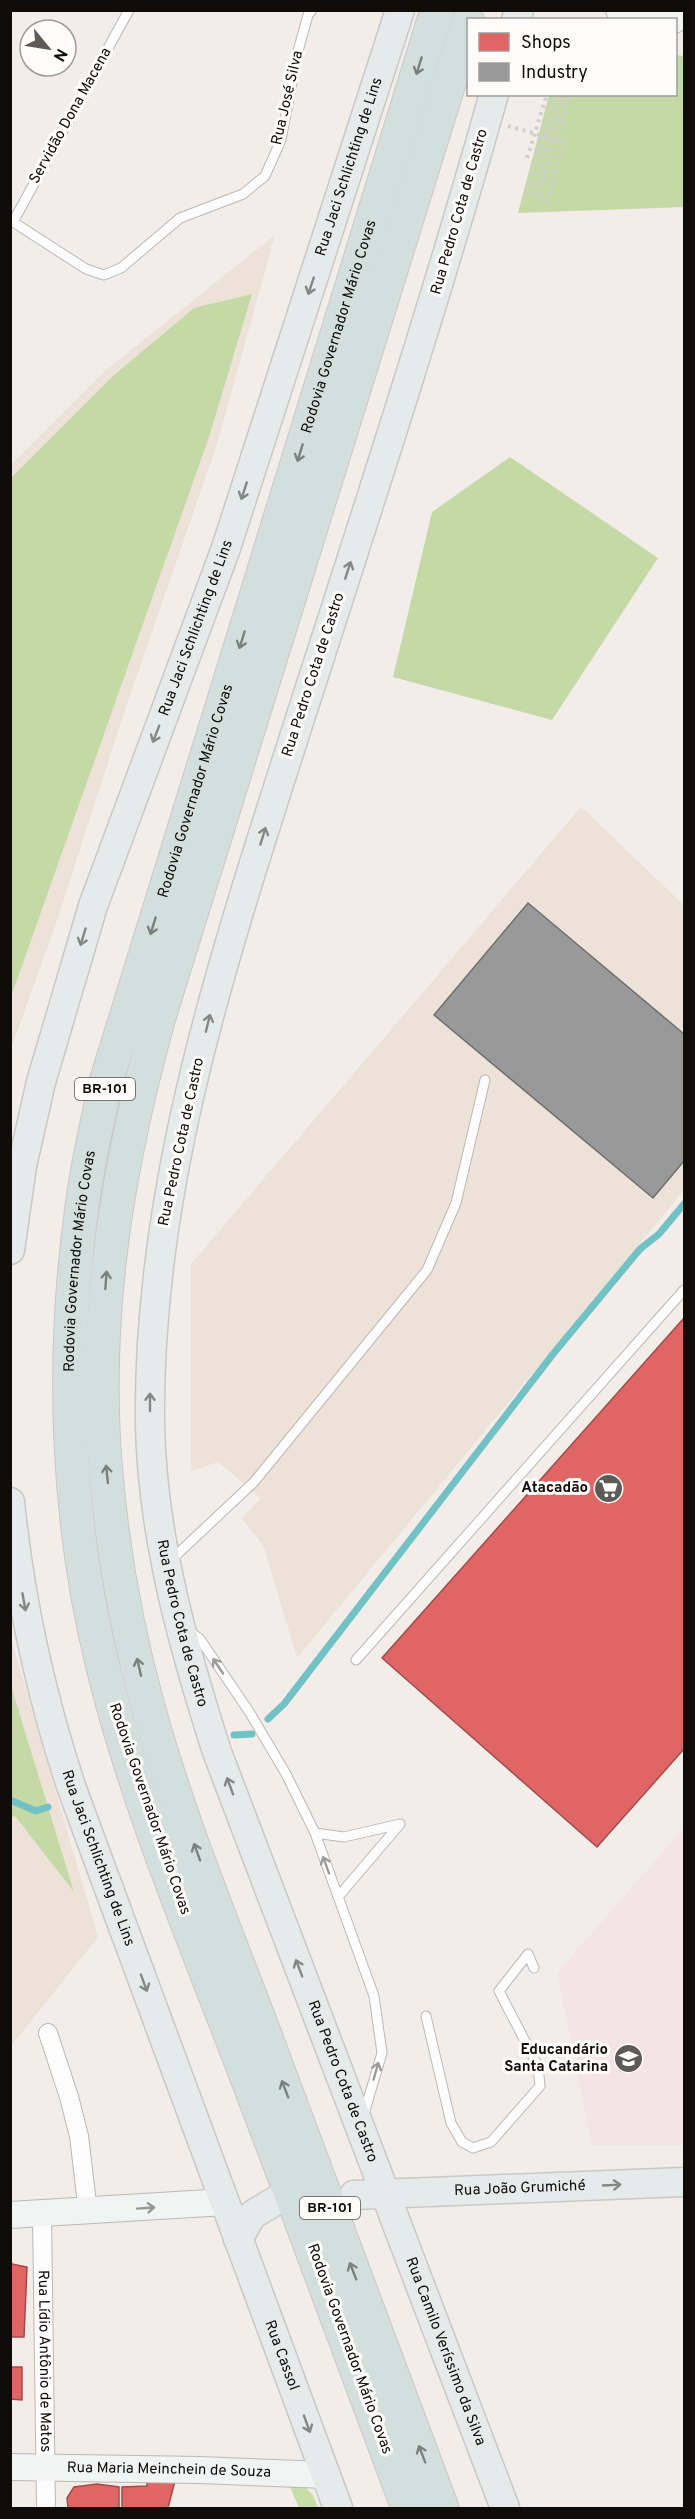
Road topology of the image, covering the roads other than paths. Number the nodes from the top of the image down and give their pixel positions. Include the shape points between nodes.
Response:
1 (129, 10) edge
2 (312, 10) edge
3 (400, 10) edge
4 (437, 10) edge
5 (619, 10) edge
6 (664, 18) edge
7 (467, 27) edge
8 (491, 107) edge
9 (12, 221) edge
10 (485, 1080) dead end
11 (10, 1250) edge
12 (684, 1290) edge
13 (10, 1502) edge
14 (167, 1564) junction
15 (180, 1624) junction
16 (356, 1660) dead end
17 (315, 1833) junction
18 (338, 1897) junction
19 (534, 1968) dead end
20 (426, 2016) dead end
21 (48, 2033) dead end
22 (360, 2128) junction
23 (684, 2182) edge
24 (355, 2195) dead end
25 (225, 2202) junction
26 (390, 2205) junction
27 (88, 2212) junction
28 (42, 2214) junction
29 (10, 2215) edge
30 (238, 2238) junction
31 (46, 2466) junction
32 (10, 2468) edge
33 (326, 2475) junction
34 (46, 2508) edge
35 (338, 2508) edge
36 (408, 2508) edge
37 (442, 2508) edge
38 (505, 2508) edge

1 - 9 lane, Servidão Dona Macena
2 - 9 lane, Rua José Silva via 298,51 280,140 266,176 243,194 180,218 121,268 104,275 86,269
3 -> 11 main road, Rua Jaci Schlichting de Lins via 222,558 93,906 41,1082 22,1166
4 -> 36 highway, Rodovia Governador Mário Covas / BR-101 via 106,1082 82,1206 70,1356 78,1523 100,1653 119,1727 186,1918
5 - 6 main road
37 -> 7 highway, Rodovia Governador Mário Covas / BR-101 via 174,1790 148,1709 112,1530 104,1448 102,1362 106,1277 118,1186 135,1102
14 -> 8 main road, Rua Pedro Cota de Castro via 150,1429 151,1354 168,1195 185,1112 238,918 431,310
10 - 14 lane via 456,1203 427,1270 254,1482
12 - 16 lane
13 -> 25 main road, Rua Jaci Schlichting de Lins via 23,1601 53,1732
14 - 15 main road, Rua Pedro Cota de Castro
17 -> 15 lane via 250,1713 200,1639
22 -> 15 main road, Rua Pedro Cota de Castro via 217,1752
18 -> 17 lane
17 - 18 lane via 344,1837 400,1824
22 -> 18 lane via 382,2053 374,1996
19 - 20 lane via 528,1954 499,1991 537,2066 540,2086 491,2142 473,2148 462,2142 451,2123
21 - 27 street via 79,2136
22 - 26 main road, Rua Pedro Cota de Castro
26 -> 23 main road, Rua João Grumiché
24 - 26 main road, Rua João Grumiché
27 -> 25 main road
25 - 30 main road, Rua Cassol
25 - 30 main road via 277,2200 252,2215
26 - 38 main road, Rua Camilo Veríssimo da Silva
27 - 28 main road
28 - 29 main road
28 - 31 street, Rua Lídio Antônio de Matos
30 -> 33 main road, Rua Cassol
31 - 32 main road, Rua Maria Meinchein de Souza
31 - 33 main road, Rua Maria Meinchein de Souza
31 - 34 street, Rua Lídio Antônio de Matos
33 - 35 main road, Rua Cassol

